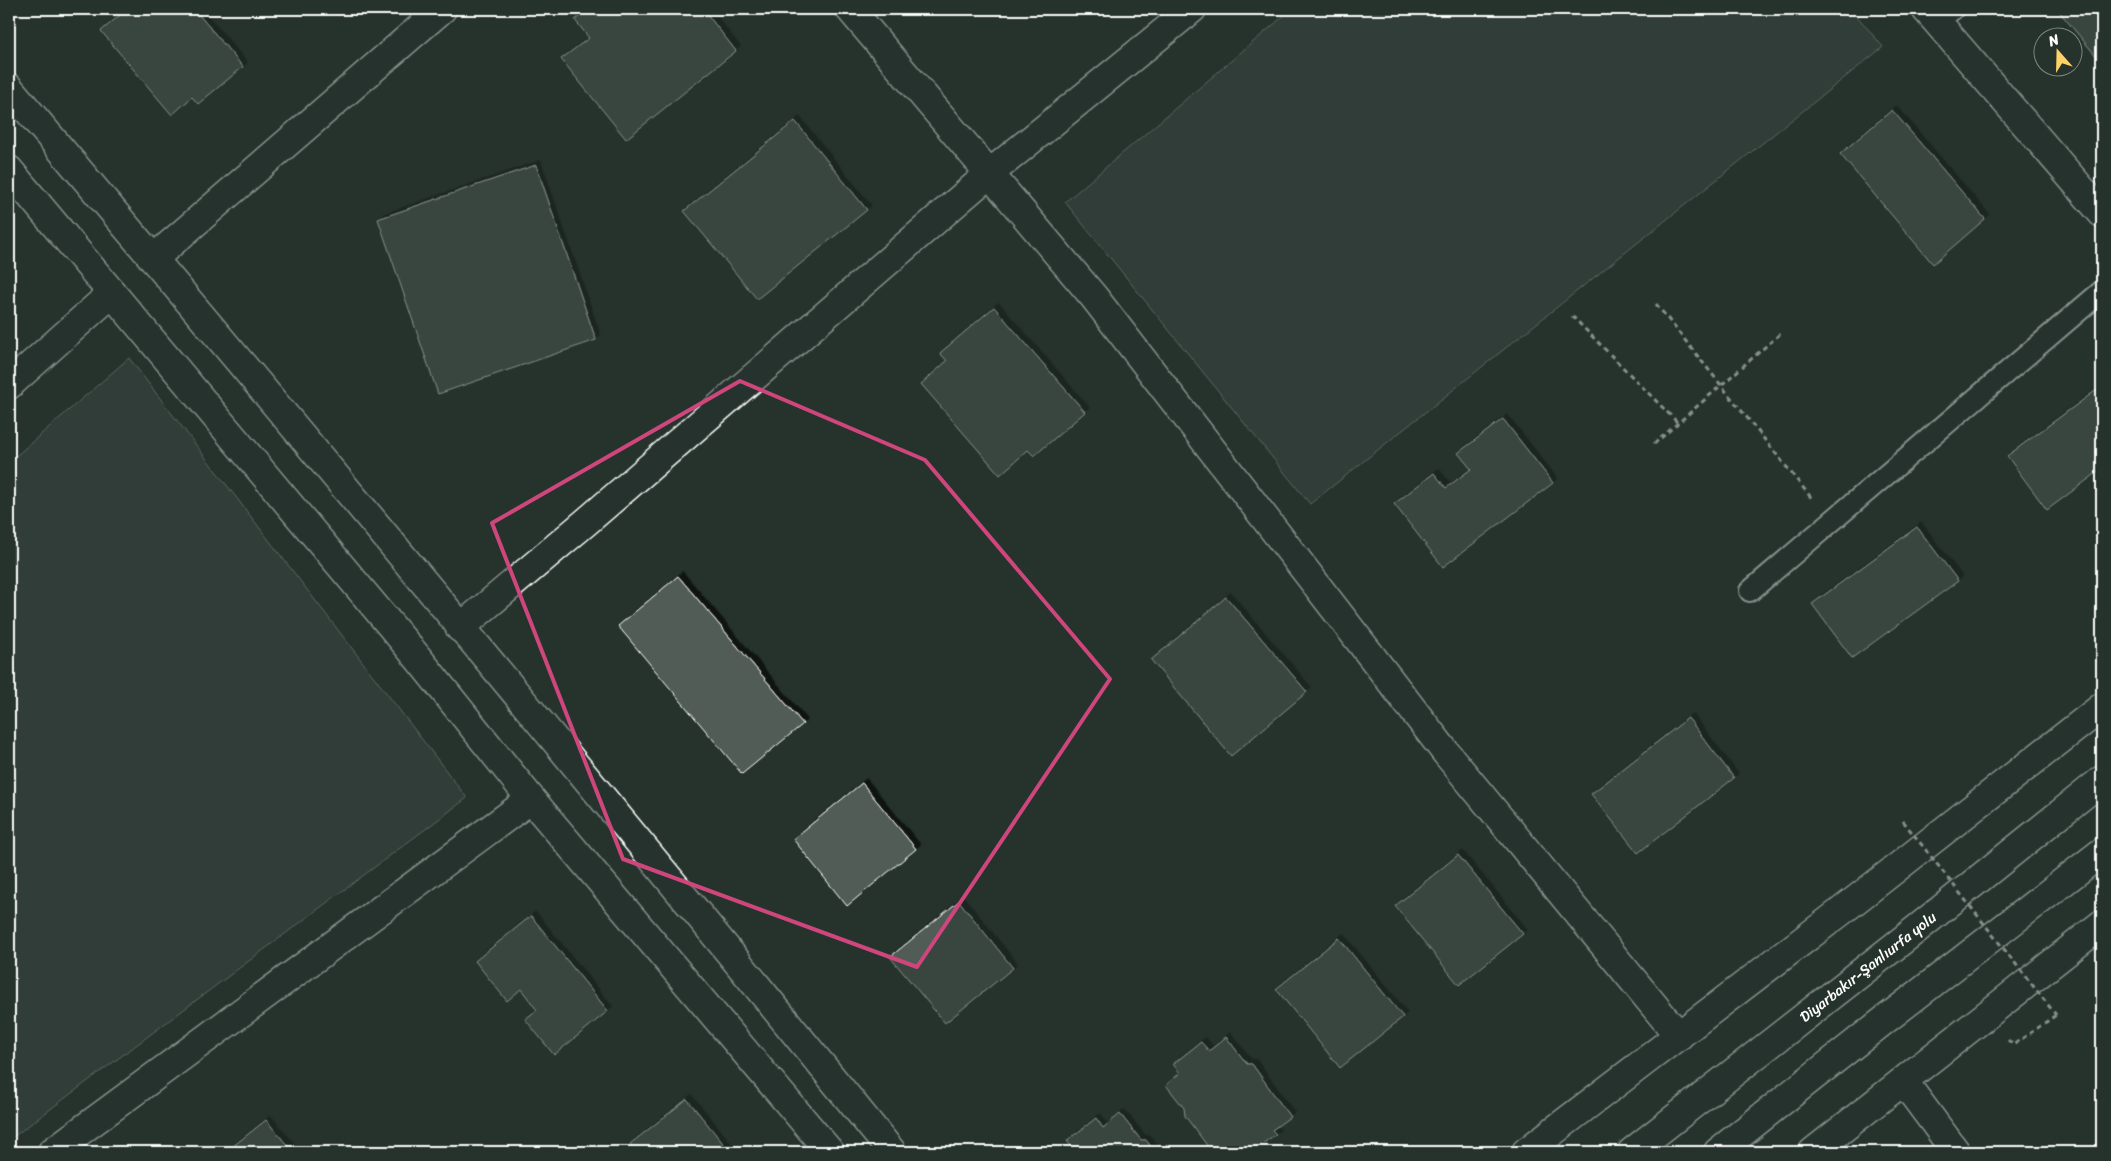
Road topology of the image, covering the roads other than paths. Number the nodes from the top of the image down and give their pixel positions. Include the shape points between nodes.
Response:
1 (442, 9) edge
2 (850, 9) edge
3 (1192, 9) edge
4 (1938, 13) edge
5 (9, 88) edge
6 (9, 170) edge
7 (989, 174) junction
8 (2102, 213) edge
9 (153, 259) junction
10 (2102, 291) edge
11 (112, 293) junction
12 (9, 385) edge
13 (1750, 591) dead end
14 (460, 628) junction
15 (2102, 707) edge
16 (2102, 780) edge
17 (531, 799) junction
18 (2102, 852) edge
19 (2102, 924) edge
20 (1678, 1036) junction
21 (1904, 1082) junction
22 (52, 1152) edge
23 (830, 1152) edge
24 (892, 1152) edge
25 (1526, 1152) edge
26 (1632, 1152) edge
27 (1718, 1152) edge
28 (1813, 1152) edge
29 (1956, 1152) edge

1 - 9 main road
2 - 7 main road
3 - 7 main road
4 - 8 main road
5 - 9 main road
6 - 11 main road
7 - 14 main road
7 - 20 main road via 1094,297 1447,754
9 - 14 main road
10 - 13 lane
11 - 12 main road
11 - 17 main road via 418,658
14 - 24 main road
15 - 20 main road
16 - 26 main road, Diyarbakır-Şanlıurfa yolu
17 - 22 main road
17 - 23 main road
18 - 27 main road
19 - 21 main road
20 - 25 main road
21 - 28 main road
21 - 29 main road

